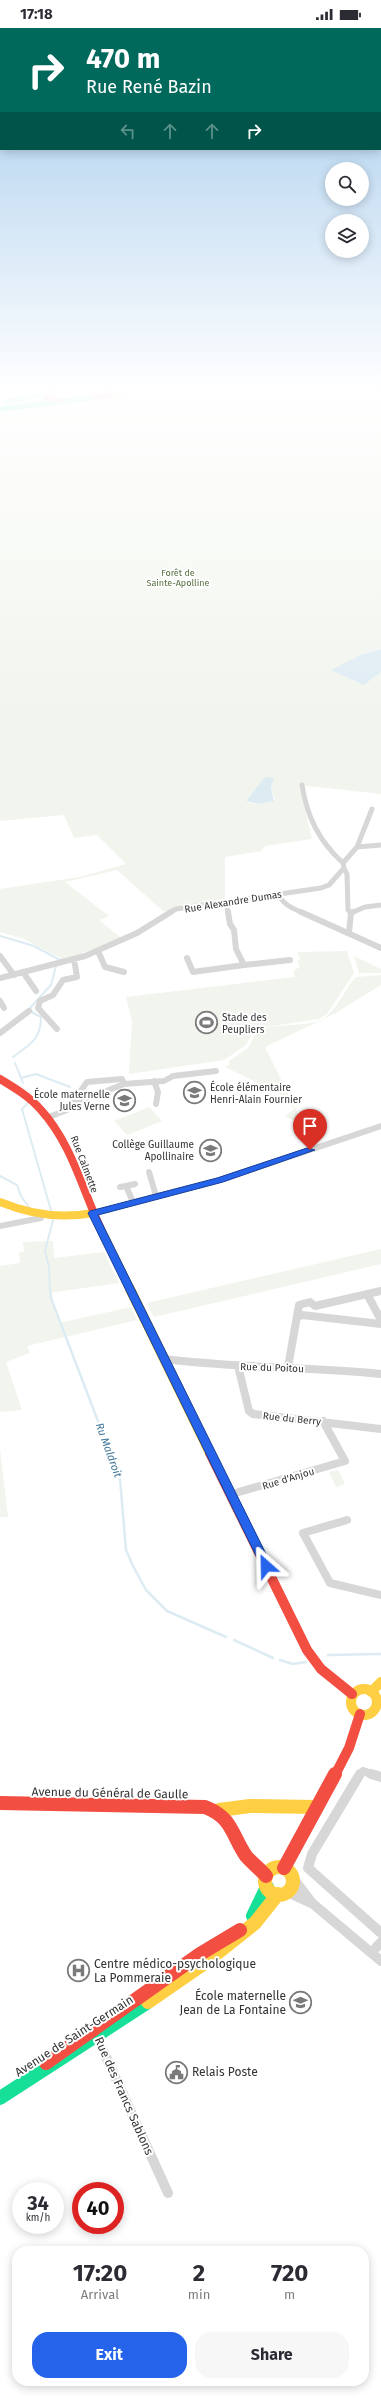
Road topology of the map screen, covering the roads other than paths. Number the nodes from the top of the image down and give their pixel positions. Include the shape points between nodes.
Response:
1 (302, 785) dead end
2 (372, 809) dead end
3 (381, 845) edge
4 (357, 847) junction
5 (344, 865) junction
6 (278, 893) junction
7 (226, 902) junction
8 (381, 905) edge
9 (351, 913) junction
10 (349, 933) junction
11 (381, 948) edge
12 (98, 951) junction
13 (0, 956) edge
14 (187, 958) dead end
15 (74, 959) junction
16 (290, 960) dead end
17 (244, 965) junction
18 (23, 972) junction
19 (124, 972) dead end
20 (14, 975) junction
21 (0, 978) edge
22 (36, 992) dead end
23 (0, 1001) edge
24 (4, 1008) dead end
25 (29, 1011) dead end
26 (57, 1029) dead end
27 (0, 1033) edge
28 (216, 1071) dead end
29 (0, 1079) edge
30 (154, 1081) junction
31 (124, 1084) junction
32 (156, 1104) dead end
33 (71, 1105) junction
34 (49, 1117) junction
35 (381, 1126) edge
36 (149, 1172) dead end
37 (135, 1184) dead end
38 (156, 1196) junction
39 (0, 1202) edge
40 (133, 1202) junction
41 (93, 1213) junction
42 (41, 1218) junction
43 (0, 1226) edge
44 (381, 1291) edge
45 (367, 1294) junction
46 (315, 1306) junction
47 (297, 1317) junction
48 (314, 1317) junction
49 (381, 1320) edge
50 (381, 1324) edge
51 (164, 1358) junction
52 (238, 1366) junction
53 (288, 1367) junction
54 (381, 1374) edge
55 (323, 1421) junction
56 (381, 1429) edge
57 (232, 1494) junction
58 (347, 1520) dead end
59 (381, 1595) edge
60 (381, 1682) edge
61 (370, 1692) junction
62 (352, 1694) junction
63 (379, 1708) edge
64 (360, 1714) junction
65 (381, 1776) edge
66 (0, 1803) edge
67 (317, 1807) junction
68 (218, 1810) junction
69 (260, 1867) junction
70 (284, 1868) junction
71 (272, 1869) junction
72 (266, 1876) junction
73 (293, 1878) junction
74 (267, 1887) junction
75 (282, 1893) junction
76 (312, 1903) junction
77 (381, 1933) edge
78 (381, 1942) edge
79 (372, 1952) junction
80 (381, 1961) edge
81 (95, 2033) junction
82 (0, 2098) edge
83 (168, 2193) dead end

1 - 5 street via 304,801 317,837
2 - 4 street, Rue Alexandre Dumas
3 - 4 street
4 - 5 street, Rue Alexandre Dumas
5 - 6 street, Rue Alexandre Dumas via 329,885
5 - 9 street via 348,910
6 - 7 street, Rue Alexandre Dumas
6 - 10 street via 281,901 287,906
7 - 12 street, Rue Alexandre Dumas via 176,909 137,933
7 - 17 street via 236,949
8 - 9 street
9 - 10 street
10 - 11 street
12 - 15 street, Rue Alexandre Dumas
12 - 19 street via 105,967
13 - 20 street
14 - 17 street via 194,972
15 - 18 street, Rue Alexandre Dumas
15 - 26 street via 77,977 63,980 53,995 40,1001 38,1005
16 - 17 street
18 - 20 street, Rue Alexandre Dumas
18 - 22 street
20 - 21 street, Rue Alexandre Dumas
23 - 24 street
25 - 27 street
28 - 30 street
29 - 34 main road, Rue Calmette via 22,1092
30 - 31 street
30 - 32 street via 158,1092
31 - 33 street
31 - 33 street via 122,1079 90,1081
33 - 34 street via 67,1110
34 - 41 main road, Rue Calmette via 69,1147
35 - 38 street via 220,1180
36 - 38 street
37 - 40 street via 123,1186
38 - 40 street
39 - 42 main road via 20,1212
40 - 41 street
41 - 42 main road
41 - 51 main road, Rue Calmette
42 - 43 street
44 - 45 street
45 - 46 street
45 - 49 street
46 - 47 street via 310,1302 299,1304
46 - 48 street
47 - 48 street
47 - 53 street
48 - 50 street
51 - 52 street, Rue du Poitou
51 - 57 main road, Rue Calmette
52 - 53 street, Rue du Poitou
52 - 55 street, Rue du Berry via 249,1411 253,1414
53 - 54 street, Rue du Poitou
55 - 56 street, Rue du Berry
55 - 57 street, Rue d'Anjou via 345,1461
57 - 62 main road, Rue Calmette via 307,1650 321,1669
58 - 59 street via 303,1533 330,1583
60 - 61 main road
61 - 62 main road via 363,1690
61 - 63 main road via 377,1698
62 - 64 main road via 351,1706
63 - 64 main road via 373,1713
64 - 67 main road via 349,1748
65 - 77 street via 363,1772 356,1777 312,1854 308,1868
66 - 68 main road, Avenue du Général de Gaulle via 205,1807
67 - 68 main road, Avenue du Général de Gaulle via 237,1806
67 - 70 main road
68 - 69 main road via 231,1821 246,1854
69 - 71 main road
69 - 72 main road
70 - 71 main road
70 - 73 main road
71 - 72 main road
72 - 74 main road
73 - 75 main road via 293,1886
73 - 76 street
74 - 75 main road
74 - 81 main road, Avenue de Saint-Germain via 257,1911 240,1930 200,1954
75 - 76 street
75 - 81 main road, Avenue de Saint-Germain via 244,1934 206,1962
76 - 79 street
78 - 79 street
79 - 80 street
81 - 82 main road, Avenue de Saint-Germain via 67,2046
81 - 83 street, Rue des Francs Sablons

